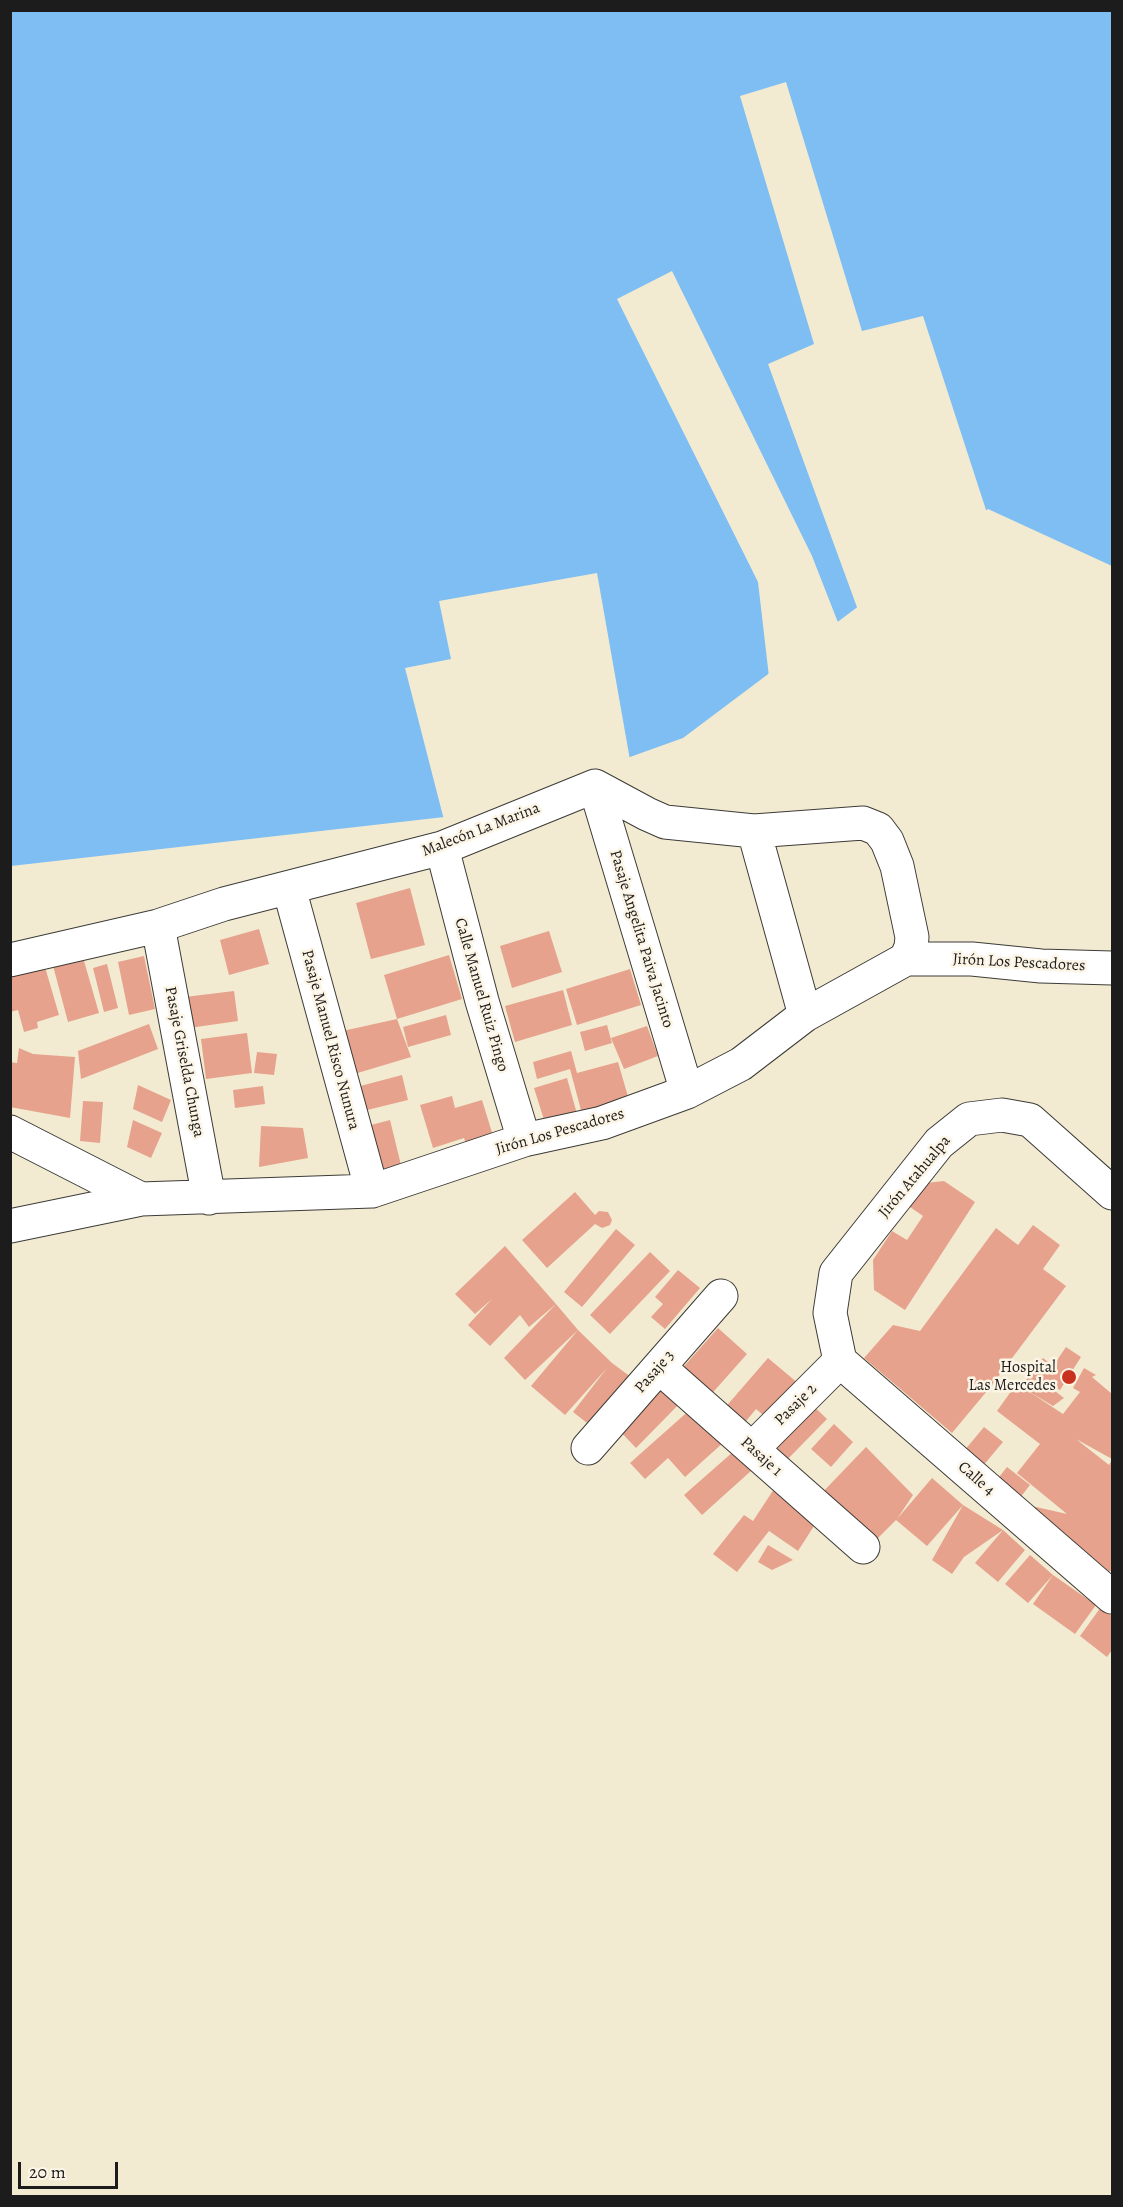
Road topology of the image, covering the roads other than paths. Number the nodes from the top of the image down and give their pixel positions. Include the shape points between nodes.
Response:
1 (596, 786) junction
2 (754, 831) junction
3 (442, 848) junction
4 (289, 888) junction
5 (159, 926) junction
6 (906, 959) junction
7 (10, 960) edge
8 (1113, 968) edge
9 (805, 1015) junction
10 (687, 1092) junction
11 (10, 1132) edge
12 (524, 1140) junction
13 (372, 1191) junction
14 (1113, 1193) edge
15 (209, 1198) junction
16 (141, 1199) junction
17 (10, 1226) edge
18 (721, 1296) dead end
19 (840, 1361) junction
20 (659, 1367) junction
21 (588, 1448) dead end
22 (752, 1449) junction
23 (863, 1547) dead end
24 (1113, 1597) edge

1 - 2 street via 665,822
1 - 3 street, Malecón La Marina
1 - 10 street, Pasaje Angelita Paiva Jacinto
2 - 6 street via 863,823 878,829 897,866 912,937
2 - 9 street
3 - 4 street, Malecón La Marina
3 - 12 street, Calle Manuel Ruiz Pingo
4 - 5 street, Malecón La Marina
4 - 13 street, Pasaje Manuel Risco Nunura
5 - 7 street, Malecón La Marina
5 - 15 street, Pasaje Griselda Chunga
6 - 8 street, Jirón Los Pescadores
6 - 9 street, Jirón Los Pescadores
9 - 10 street, Jirón Los Pescadores via 741,1064
10 - 12 street, Jirón Los Pescadores via 602,1123
11 - 16 street
12 - 13 street, Jirón Los Pescadores
13 - 15 street, Jirón Los Pescadores
14 - 19 street, Jirón Atahualpa via 1030,1120 1002,1115 969,1119 939,1143 836,1273 830,1313
15 - 16 street, Jirón Los Pescadores
16 - 17 street, Jirón Los Pescadores
18 - 20 street, Pasaje 3
19 - 22 street, Pasaje 2
19 - 24 street, Calle 4
20 - 21 street, Pasaje 3
20 - 22 street, Pasaje 1
22 - 23 street, Pasaje 1

